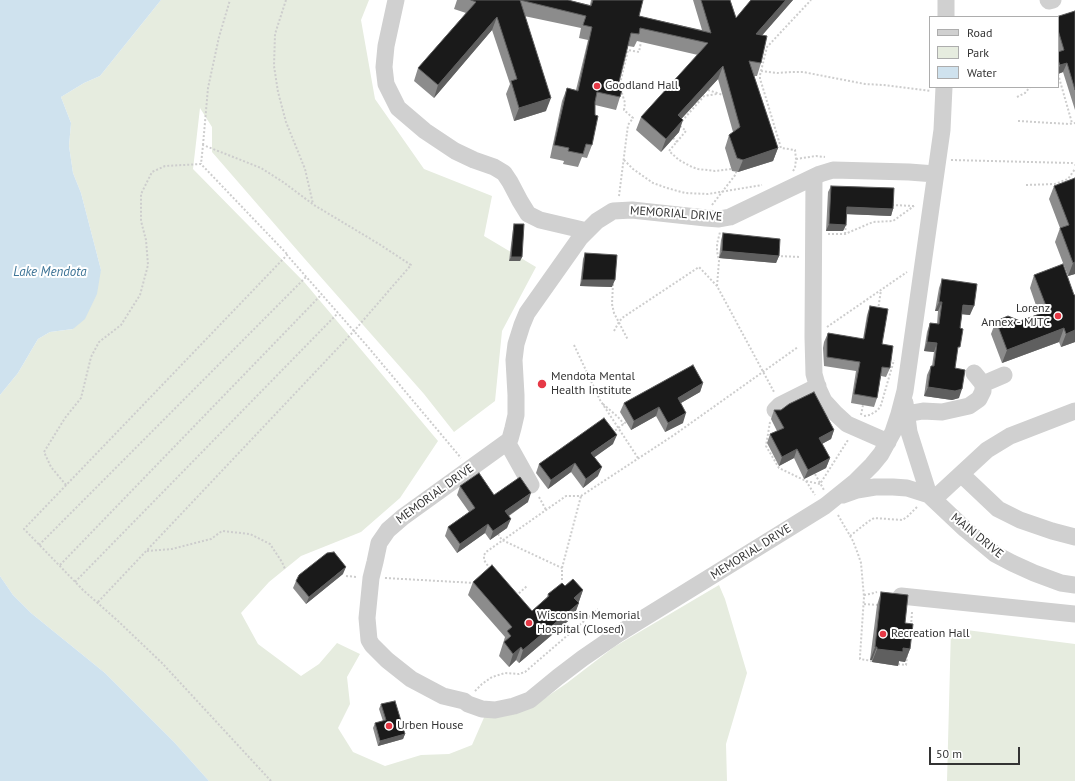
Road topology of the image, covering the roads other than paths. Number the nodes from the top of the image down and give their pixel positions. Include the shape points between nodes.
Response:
1 (396, 0) edge
2 (946, 0) edge
3 (1048, 0) edge
4 (1053, 0) edge
5 (946, 16) edge
6 (944, 90) edge
7 (936, 174) junction
8 (814, 177) junction
9 (587, 231) junction
10 (1004, 375) dead end
11 (818, 386) junction
12 (905, 391) junction
13 (1075, 411) edge
14 (775, 412) edge
15 (906, 414) junction
16 (507, 442) junction
17 (888, 442) junction
18 (961, 474) junction
19 (531, 485) dead end
20 (931, 497) junction
21 (832, 500) junction
22 (1075, 537) edge
23 (1075, 585) edge
24 (907, 602) edge
25 (1075, 614) edge

1 - 9 lane via 384,67 386,84 398,108 425,131 455,151 494,166 504,173 528,214 540,220
2 - 5 lane
3 - 4 lane
6 - 7 lane, MEMORIAL DRIVE
7 - 8 lane, MEMORIAL DRIVE via 833,170
7 - 12 lane, MEMORIAL DRIVE
8 - 9 lane, MEMORIAL DRIVE via 730,218 632,210 613,211
8 - 11 lane via 813,337 814,374
9 - 16 lane, MEMORIAL DRIVE via 527,313 522,325 514,360 516,415 512,434
10 - 15 lane via 979,378 983,391 980,399 969,406 942,412 923,411
11 - 14 lane
11 - 17 lane via 824,401 847,424
12 - 15 lane, MAIN DRIVE
12 - 17 lane, MEMORIAL DRIVE
13 - 18 lane via 1010,436 987,450
15 - 20 lane, MAIN DRIVE via 909,432
16 - 19 lane
16 - 21 lane, MEMORIAL DRIVE via 388,530 379,543 371,578 367,618 372,645 411,679 443,696 482,708 495,710 530,700 570,667 618,634
17 - 21 lane, MEMORIAL DRIVE via 881,454 856,481
18 - 20 lane
18 - 22 lane via 998,509 1020,520
20 - 21 lane, MAIN DRIVE via 907,488 876,487 857,490
20 - 23 lane, MAIN DRIVE via 995,554 1034,573 1061,583
24 - 25 lane via 937,600

